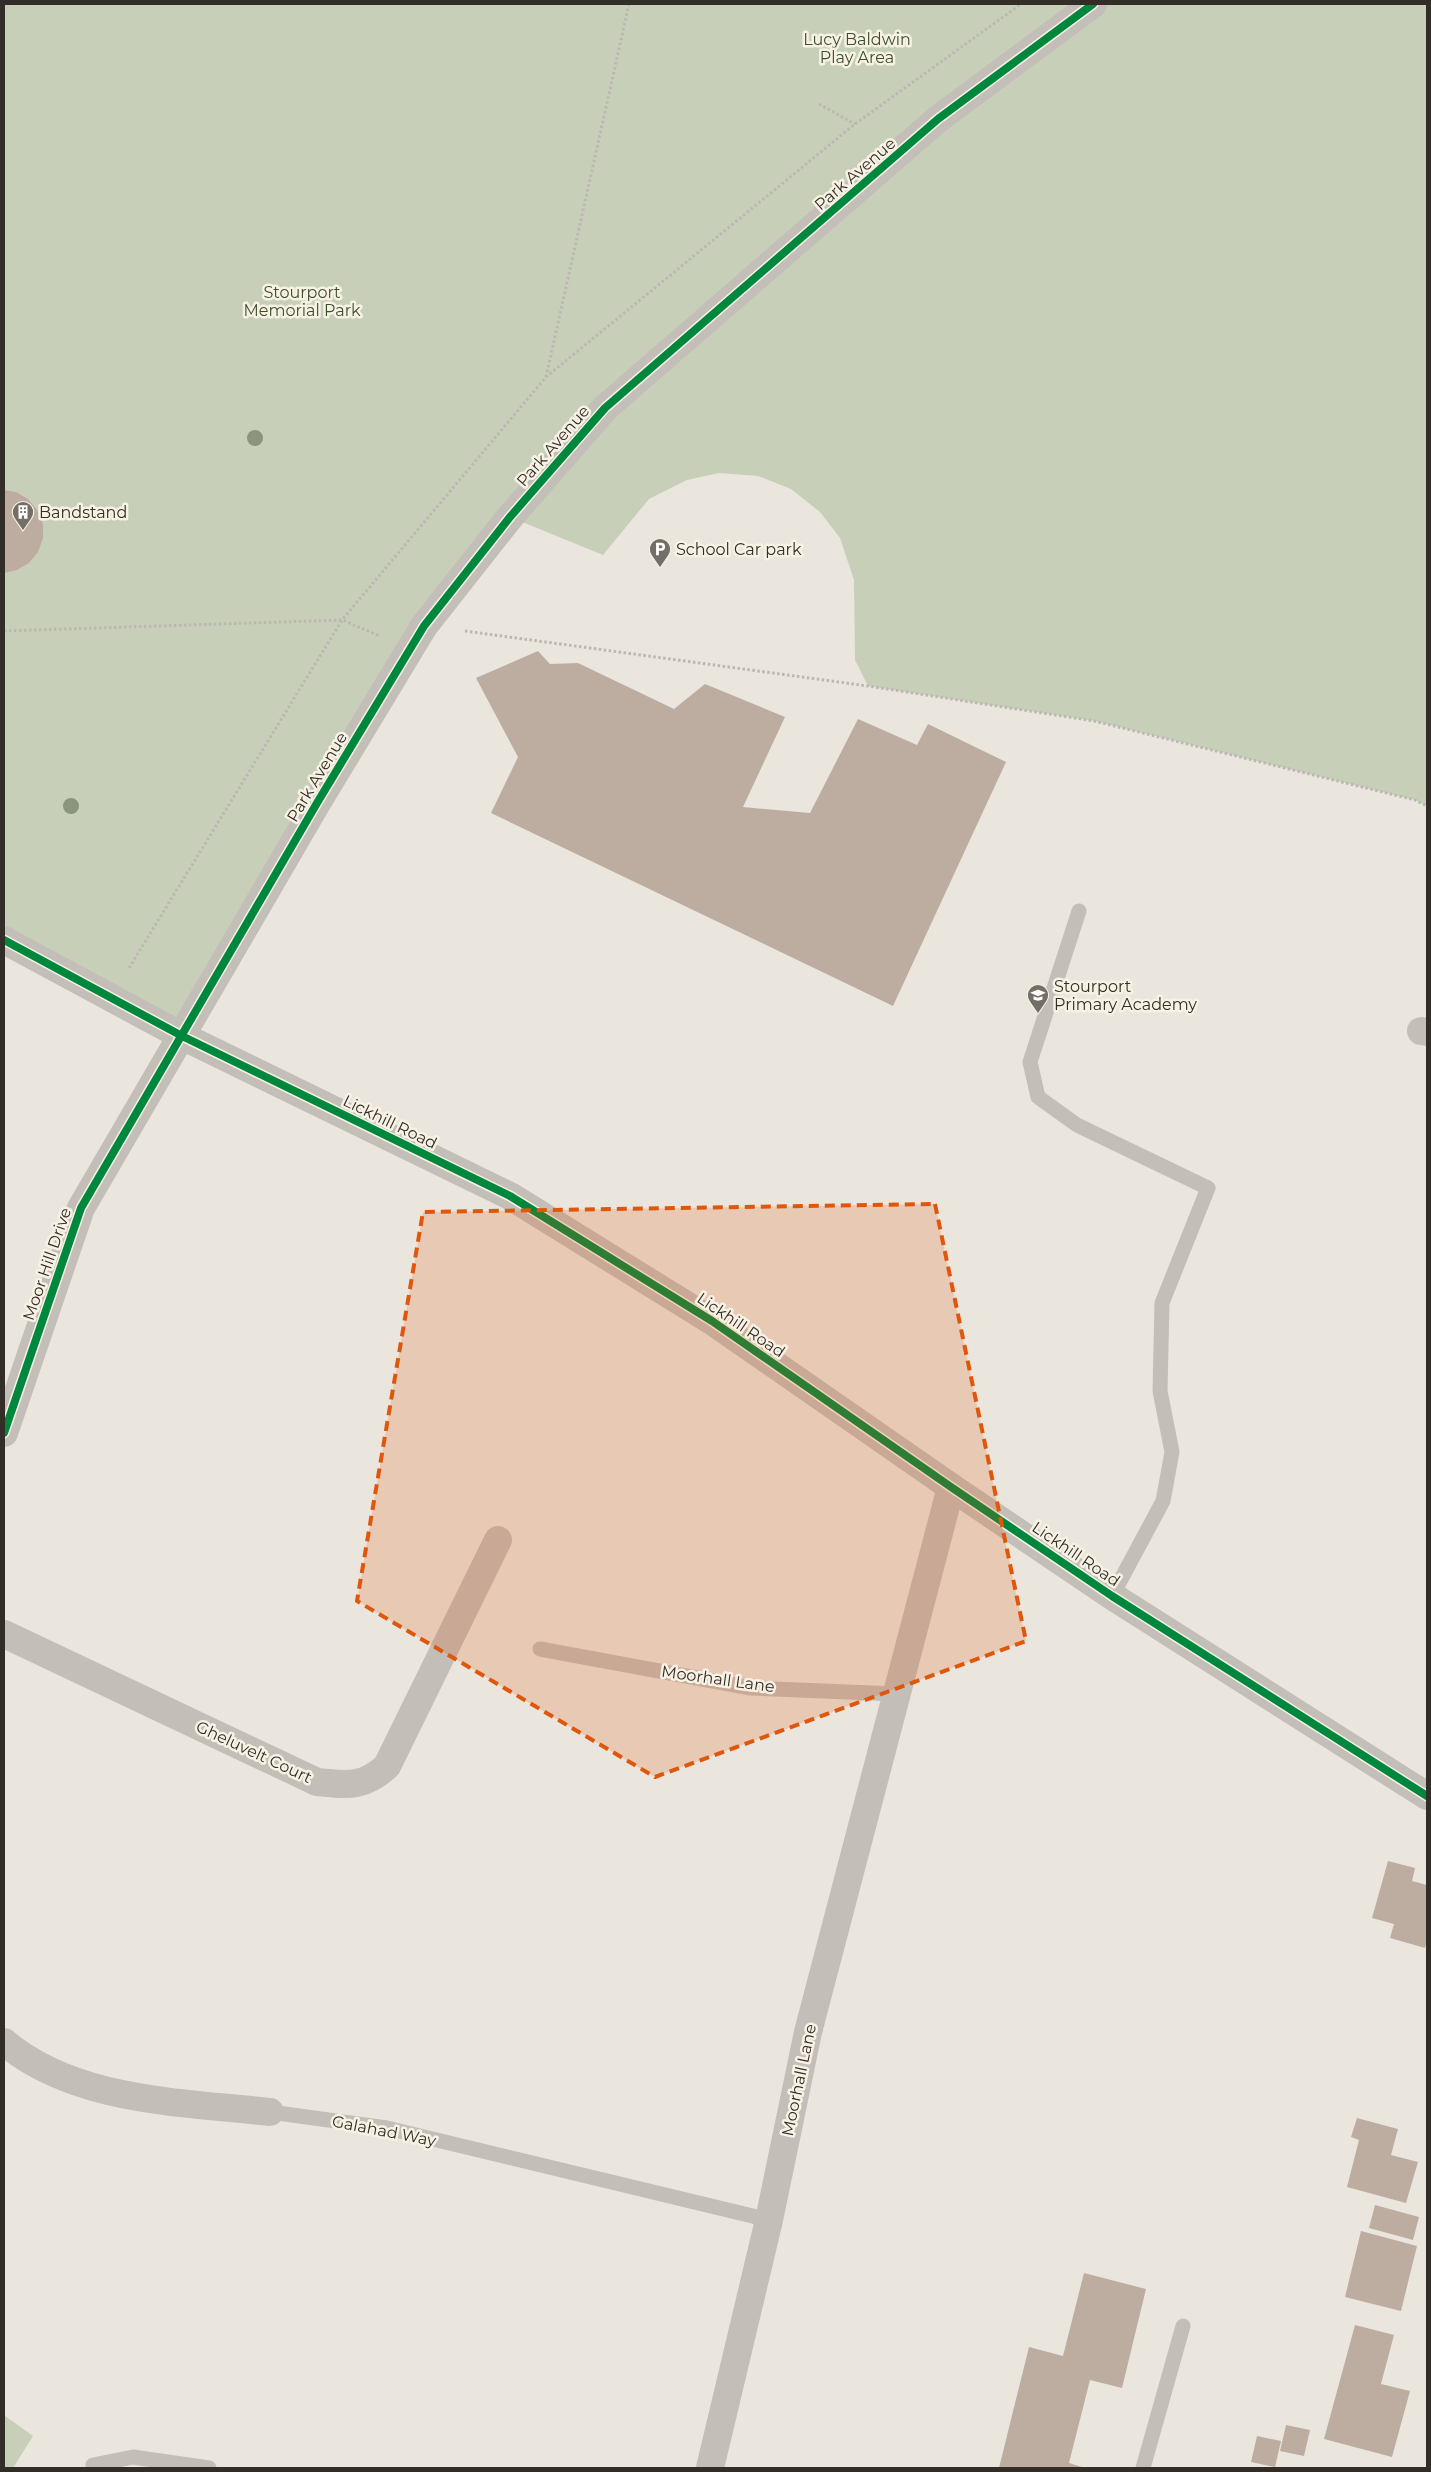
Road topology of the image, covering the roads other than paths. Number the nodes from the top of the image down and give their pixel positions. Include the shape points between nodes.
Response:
1 (1093, 4) edge
2 (1079, 911) dead end
3 (4, 940) edge
4 (182, 1036) junction
5 (4, 1433) edge
6 (952, 1487) junction
7 (498, 1540) dead end
8 (1112, 1596) junction
9 (4, 1634) edge
10 (540, 1649) dead end
11 (898, 1694) junction
12 (1427, 1796) edge
13 (4, 2042) edge
14 (270, 2112) joint
15 (769, 2220) junction
16 (1183, 2326) dead end
17 (93, 2465) dead end
18 (209, 2468) edge
19 (710, 2468) edge
20 (1143, 2468) edge

1 - 4 street, Park Avenue via 938,119 605,408 510,517 424,626
2 - 8 lane via 1030,1062 1038,1098 1077,1125 1208,1188 1162,1303 1160,1391 1172,1452 1163,1501
3 - 4 street, Lickhill Road
4 - 5 street, Moor Hill Drive via 81,1208
4 - 6 street, Lickhill Road via 510,1196 712,1321
6 - 8 street, Lickhill Road
6 - 11 street, Moorhall Lane
7 - 9 street, Gheluvelt Court via 387,1766 373,1778 349,1785 317,1782
8 - 12 street, Lickhill Road
10 - 11 lane, Moorhall Lane via 751,1688
11 - 15 street, Moorhall Lane via 808,2032
13 - 14 street, Galahad Way via 48,2070 119,2095
14 - 15 lane, Galahad Way via 387,2128
15 - 19 street, Moorhall Lane
16 - 20 lane
17 - 18 lane via 134,2457

